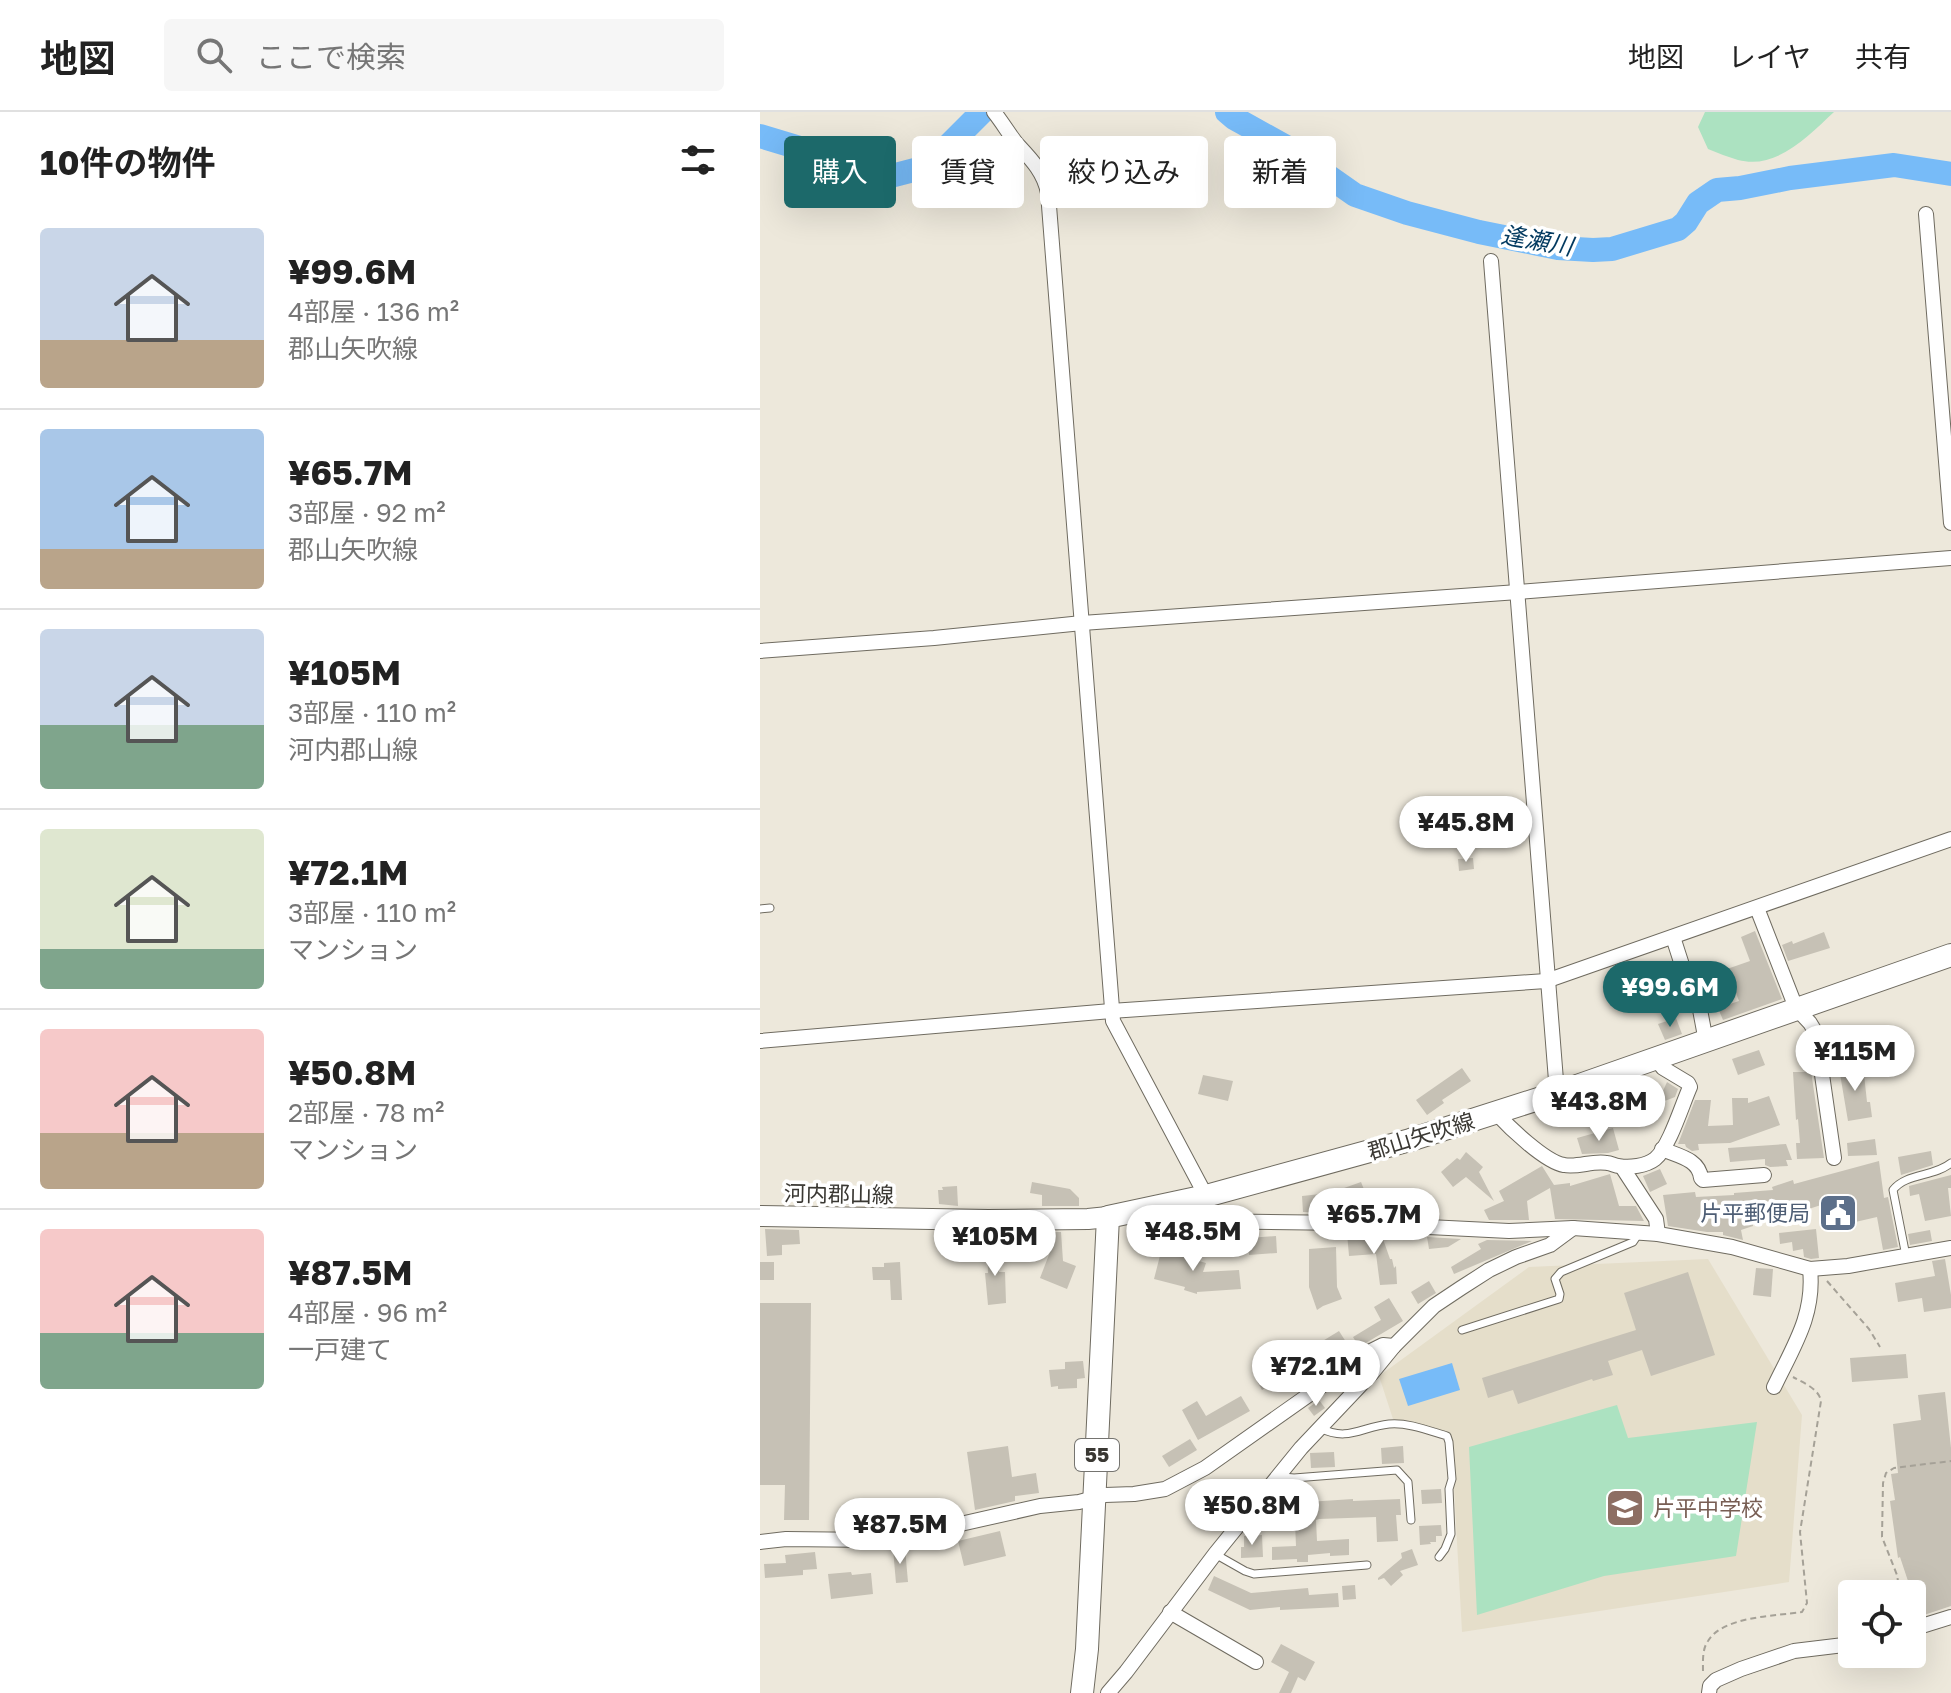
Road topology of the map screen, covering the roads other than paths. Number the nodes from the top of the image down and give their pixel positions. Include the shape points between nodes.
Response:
1 (994, 112) edge
2 (1926, 214) dead end
3 (1491, 261) dead end
4 (1951, 523) edge
5 (1951, 558) edge
6 (1518, 592) junction
7 (1082, 623) junction
8 (760, 651) edge
9 (1951, 839) edge
10 (770, 908) dead end
11 (1757, 908) junction
12 (760, 909) edge
13 (1673, 937) junction
14 (1951, 955) edge
15 (1546, 981) junction
16 (1796, 1008) junction
17 (1111, 1011) junction
18 (1707, 1040) junction
19 (760, 1041) edge
20 (1655, 1058) junction
21 (1557, 1093) junction
22 (1496, 1113) junction
23 (1662, 1149) junction
24 (1834, 1158) dead end
25 (1951, 1163) edge
26 (1622, 1167) junction
27 (1764, 1175) dead end
28 (1206, 1196) junction
29 (1148, 1209) junction
30 (760, 1216) edge
31 (1108, 1217) junction
32 (1573, 1228) junction
33 (1639, 1233) junction
34 (1658, 1234) junction
35 (1951, 1248) edge
36 (1906, 1256) junction
37 (1810, 1269) junction
38 (1462, 1330) dead end
39 (1394, 1346) junction
40 (1774, 1387) dead end
41 (1320, 1428) junction
42 (1279, 1475) junction
43 (1095, 1498) junction
44 (1411, 1520) dead end
45 (760, 1542) edge
46 (1215, 1554) junction
47 (1439, 1557) dead end
48 (1367, 1565) dead end
49 (1170, 1612) junction
50 (1951, 1617) edge
51 (1926, 1625) edge
52 (1838, 1646) edge
53 (1256, 1662) dead end
54 (1710, 1689) edge
55 (1082, 1693) edge
56 (1108, 1693) edge

1 - 7 street via 1034,162 1048,193
2 - 4 street
3 - 6 street
5 - 6 street
6 - 7 street
6 - 15 street
7 - 8 street
7 - 17 street
9 - 11 street
10 - 12 lane
11 - 13 street
11 - 16 street
13 - 15 street
13 - 18 street via 1695,983
14 - 16 main road, 郡山矢吹線
15 - 17 street
15 - 21 street
16 - 18 main road, 郡山矢吹線
16 - 24 street via 1816,1033
17 - 19 street
17 - 28 street
18 - 20 main road, 郡山矢吹線
20 - 21 main road, 郡山矢吹線
20 - 23 street via 1690,1087
21 - 22 main road, 郡山矢吹線
22 - 26 street via 1557,1163
22 - 28 main road, 郡山矢吹線
23 - 26 street via 1656,1159
23 - 27 street via 1697,1165 1703,1180
25 - 36 lane via 1900,1182 1893,1190
26 - 34 street via 1655,1216
28 - 29 main road, 郡山矢吹線
29 - 31 main road, 郡山矢吹線
29 - 32 street via 1195,1221 1509,1231
30 - 31 main road, 河内郡山線
31 - 43 main road, 55
32 - 33 street
32 - 39 street via 1550,1245 1502,1263 1461,1288 1434,1306
33 - 34 street
33 - 38 lane via 1633,1242 1561,1272 1555,1279 1559,1299
34 - 37 street
35 - 36 street
36 - 37 street
37 - 40 street via 1805,1323
39 - 41 street
39 - 43 street via 1371,1351 1178,1484
41 - 42 street
41 - 47 lane via 1343,1435 1399,1424 1447,1436 1451,1534
42 - 44 lane via 1397,1470 1408,1482
42 - 46 street
43 - 45 street via 874,1540
43 - 55 main road, 55
46 - 48 lane via 1254,1574
46 - 49 street
49 - 53 street
49 - 56 street
50 - 51 street
52 - 54 street via 1794,1651 1724,1675

